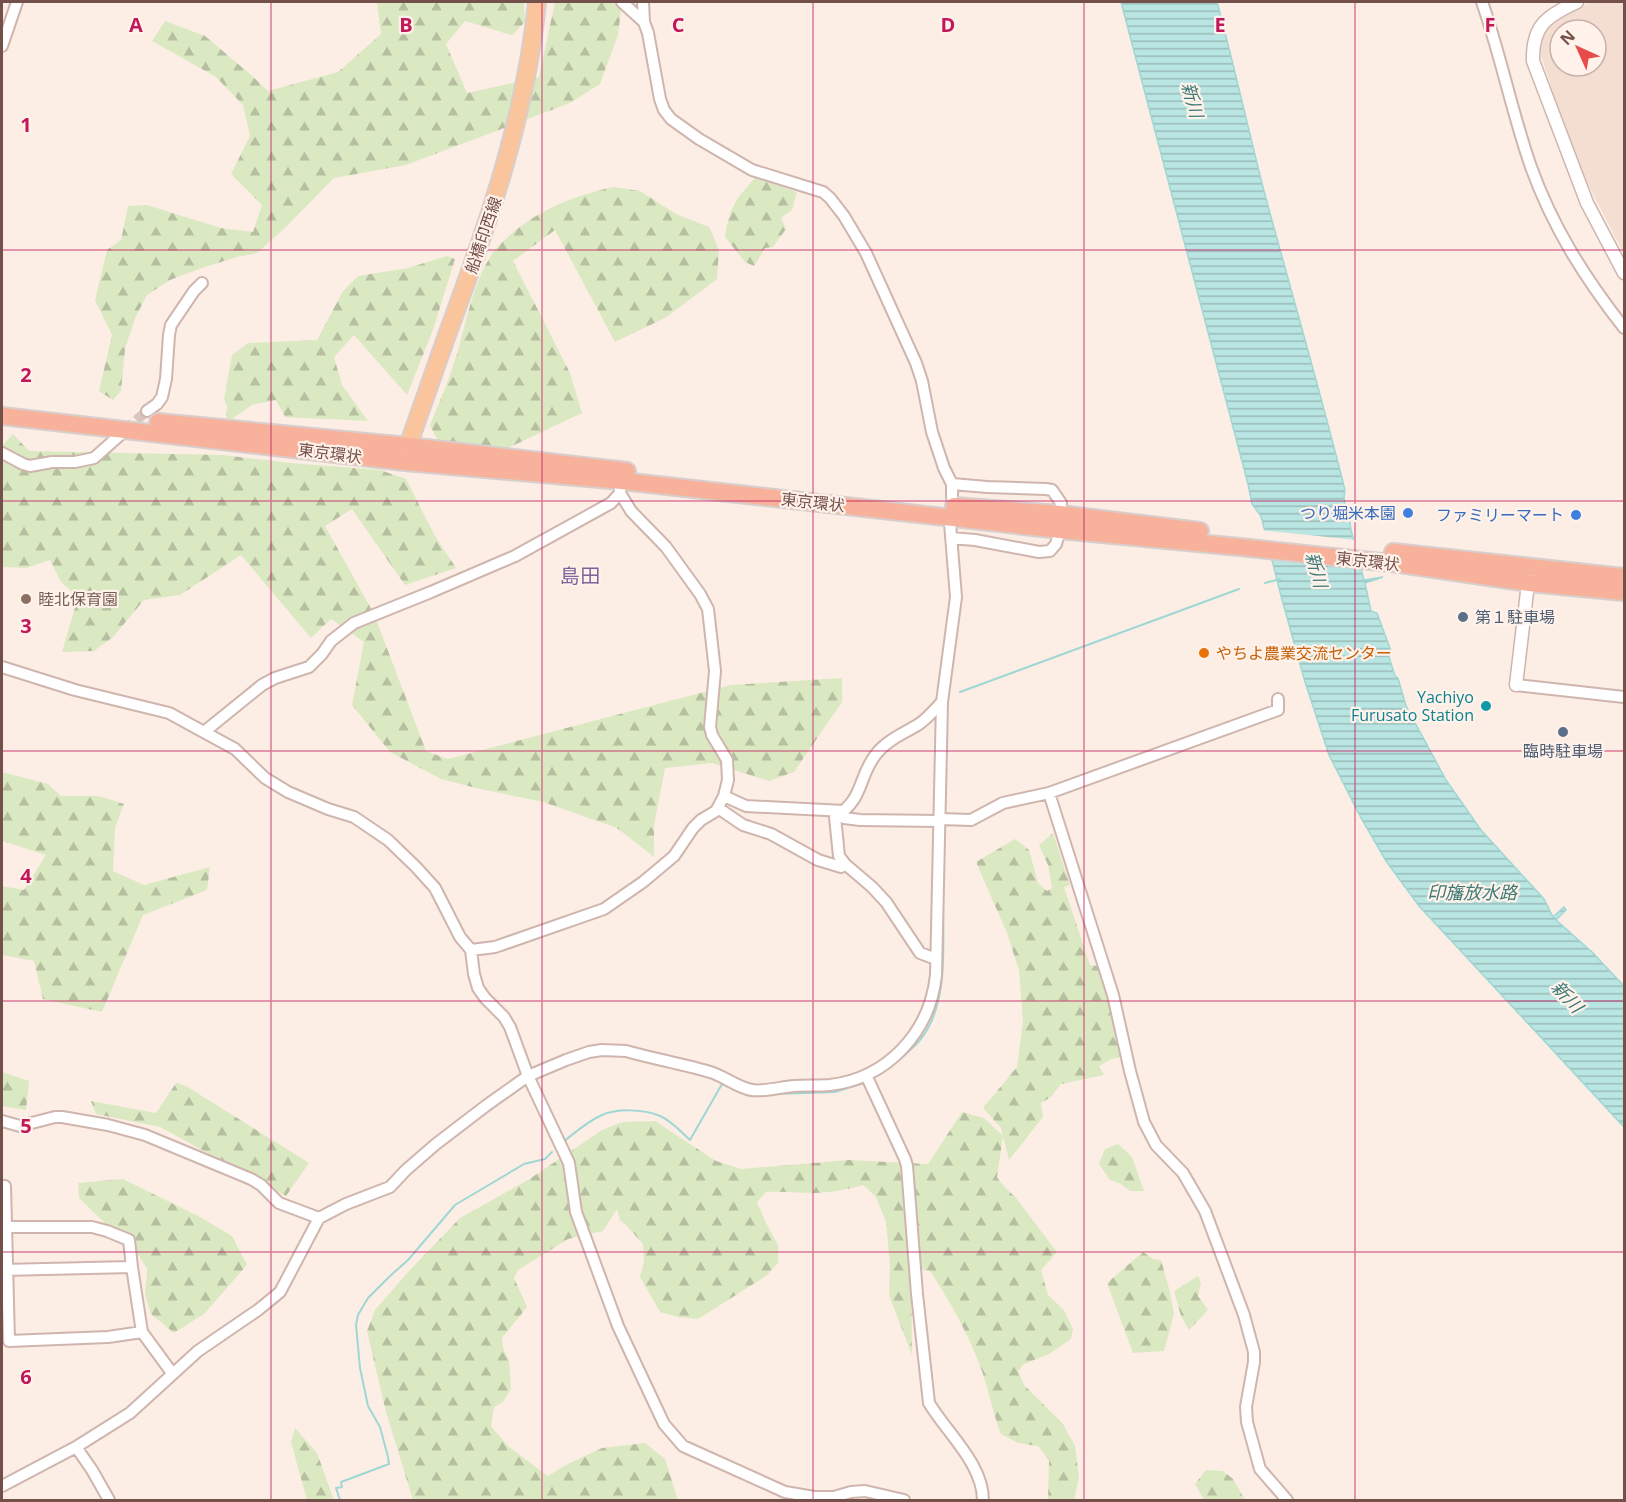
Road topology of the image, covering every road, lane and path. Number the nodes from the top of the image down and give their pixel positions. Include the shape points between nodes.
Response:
1 (17, 2) edge
2 (537, 2) edge
3 (622, 2) edge
4 (643, 2) edge
5 (1482, 2) edge
6 (1577, 2) edge
7 (644, 22) junction
8 (2, 46) edge
9 (1624, 273) edge
10 (202, 283) dead end
11 (1624, 328) edge
12 (2, 405) edge
13 (147, 411) tunnel mouth
14 (2, 416) edge
15 (120, 435) tunnel mouth
16 (2, 453) edge
17 (406, 454) junction
18 (602, 474) junction
19 (952, 484) junction
20 (620, 487) junction
21 (738, 488) junction
22 (952, 497) dead end
23 (1060, 522) junction
24 (950, 523) dead end
25 (951, 538) junction
26 (1529, 575) junction
27 (1624, 577) edge
28 (1624, 592) edge
29 (2, 667) edge
30 (1516, 685) joint
31 (1624, 697) edge
32 (1278, 699) dead end
33 (942, 702) junction
34 (204, 732) junction
35 (1049, 794) junction
36 (724, 796) junction
37 (717, 808) junction
38 (842, 813) junction
39 (939, 820) junction
40 (845, 864) junction
41 (471, 950) junction
42 (936, 959) junction
43 (866, 1075) junction
44 (528, 1076) junction
45 (2, 1121) edge
46 (2, 1186) edge
47 (320, 1218) junction
48 (4, 1227) edge
49 (132, 1267) junction
50 (4, 1270) edge
51 (142, 1332) junction
52 (172, 1373) junction
53 (76, 1447) junction
54 (2, 1486) edge
55 (109, 1500) edge
56 (904, 1500) edge
57 (983, 1500) edge
58 (1287, 1500) edge

1 - 8 street
2 - 17 main road, 船橋印西線 via 521,103 499,186
3 - 7 street
4 - 7 street
5 - 11 street via 1542,193 1578,265
6 - 9 street via 1545,20 1536,33 1533,61 1587,203
7 - 19 street via 660,99 671,119 752,170 823,192 844,216 879,278 916,363 932,432
10 - 13 street via 171,325 162,397
12 - 17 highway, 東京環状
14 - 17 highway, 東京環状
15 - 16 street via 94,458 75,462 30,466
17 - 18 highway, 東京環状
18 - 20 highway, 東京環状
18 - 21 highway, 東京環状
19 - 22 street
19 - 23 street via 1052,490 1061,503
20 - 21 highway, 東京環状
20 - 34 street via 611,503 515,556 354,623 331,641 309,667 262,685
20 - 36 street via 631,511 666,548 708,609 716,672 710,727 727,760
21 - 23 highway, 東京環状
23 - 25 street via 1056,544 1050,551
23 - 26 highway, 東京環状
24 - 25 street
25 - 33 street via 956,597
26 - 27 highway, 東京環状
26 - 28 highway, 東京環状
26 - 30 street
29 - 34 street via 169,713
30 - 31 street
32 - 35 street via 1278,710
33 - 38 street via 922,723 877,752 854,802
33 - 39 street
34 - 41 street via 235,749 288,792 354,817 387,840 435,888 460,938
35 - 39 street via 1003,803 971,820
35 - 58 street via 1116,1003 1144,1122 1156,1144 1183,1173 1205,1211 1244,1315 1254,1352 1246,1407 1251,1436 1260,1469
36 - 37 street
36 - 38 street via 746,806
37 - 40 street via 818,861 841,867
37 - 41 street via 693,828 674,856 604,909 495,947
38 - 39 street via 844,818 860,820
38 - 40 street via 835,818 837,847
39 - 42 street
40 - 42 street via 886,902 920,953
41 - 44 street via 478,988 504,1017
42 - 43 street via 935,988 922,1025 894,1057
43 - 44 street via 831,1085 751,1090 713,1073 616,1050 589,1052
43 - 57 street via 905,1159 929,1402 974,1468
44 - 47 street via 436,1144 390,1187
44 - 56 street via 569,1163 576,1212 618,1326 664,1424 683,1446 785,1492 834,1497 866,1491
45 - 47 street via 20,1125 62,1117 145,1135 251,1179 279,1203
46 - 48 street
47 - 52 street via 280,1292
48 - 49 street via 92,1227 107,1231 129,1240
48 - 50 street
49 - 50 street
49 - 51 street
50 - 51 street via 9,1341
51 - 52 street
52 - 53 street via 130,1413
53 - 54 street
53 - 55 street

